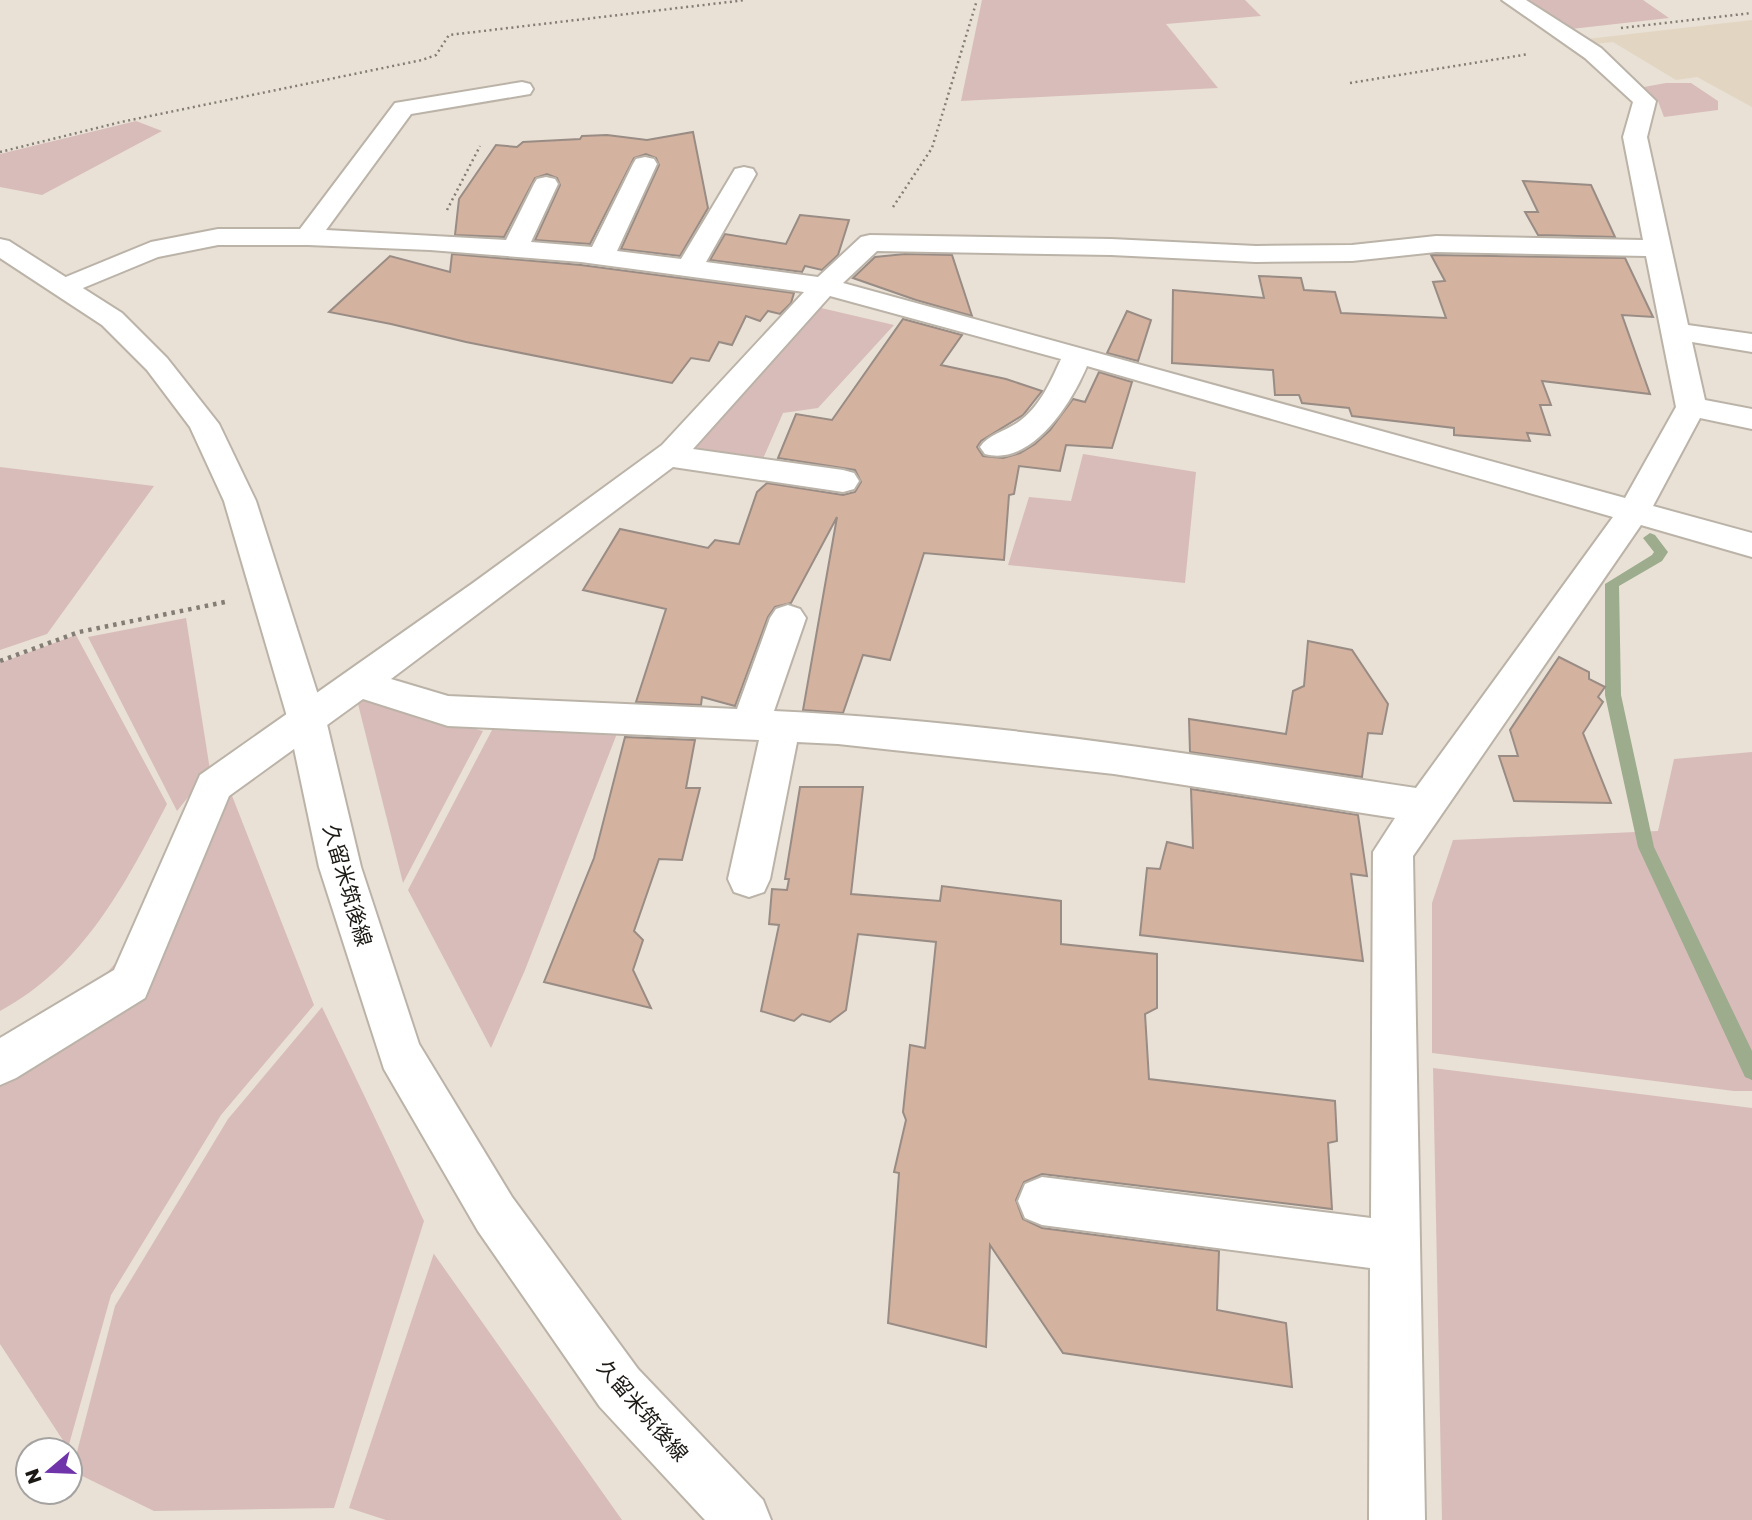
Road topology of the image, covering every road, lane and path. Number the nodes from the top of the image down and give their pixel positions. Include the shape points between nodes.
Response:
1 (746, 0) edge
2 (977, 0) edge
3 (1512, 0) edge
4 (1752, 13) edge
5 (1571, 38) junction
6 (1350, 83) dead end
7 (522, 89) dead end
8 (480, 146) dead end
9 (0, 152) edge
10 (645, 164) dead end
11 (744, 174) dead end
12 (546, 184) dead end
13 (309, 237) junction
14 (430, 242) junction
15 (870, 243) junction
16 (0, 247) edge
17 (1658, 248) junction
18 (515, 249) junction
19 (601, 256) junction
20 (690, 267) junction
21 (824, 286) junction
22 (66, 287) junction
23 (1675, 331) junction
24 (1752, 343) edge
25 (1077, 354) junction
26 (1691, 407) junction
27 (1752, 419) edge
28 (996, 447) dead end
29 (667, 456) junction
30 (843, 481) dead end
31 (1634, 511) junction
32 (1752, 545) edge
33 (267, 591) junction
34 (789, 618) dead end
35 (0, 661) edge
36 (359, 683) junction
37 (307, 720) junction
38 (766, 726) junction
39 (1424, 807) junction
40 (749, 880) dead end
41 (0, 1063) edge
42 (1042, 1201) dead end
43 (1397, 1247) junction
44 (743, 1520) edge
45 (1397, 1520) edge

1 - 9 path via 449,35 436,55 422,60 134,119
2 - 15 path via 932,148
3 - 5 street
4 - 5 path
5 - 6 path via 1491,62
5 - 17 street via 1645,101 1635,138
7 - 13 street via 403,107
8 - 14 path
10 - 19 street
11 - 20 street
12 - 18 street
13 - 14 street
13 - 22 street via 218,237 151,250
14 - 18 street
15 - 17 street via 1256,254 1352,253 1436,244
15 - 21 street
16 - 22 street, 久留米筑後線
17 - 23 street
18 - 19 street
19 - 20 street
20 - 21 street
21 - 25 street
21 - 29 street
22 - 33 street, 久留米筑後線 via 112,318 205,424 240,501
23 - 24 street
23 - 26 street
25 - 28 street via 1046,417 1026,434
25 - 31 street
26 - 27 street
26 - 31 street
29 - 30 street
29 - 36 street
31 - 32 street
31 - 39 street
33 - 35 path via 79,632
33 - 37 street, 久留米筑後線
34 - 38 street
36 - 37 street
36 - 38 street via 448,711
37 - 41 street via 214,786 130,984
37 - 44 street, 久留米筑後線 via 340,867 400,1055 495,1214 619,1388
38 - 39 street via 838,729 1114,758
38 - 40 street
39 - 43 street via 1393,852
42 - 43 street
43 - 45 street

